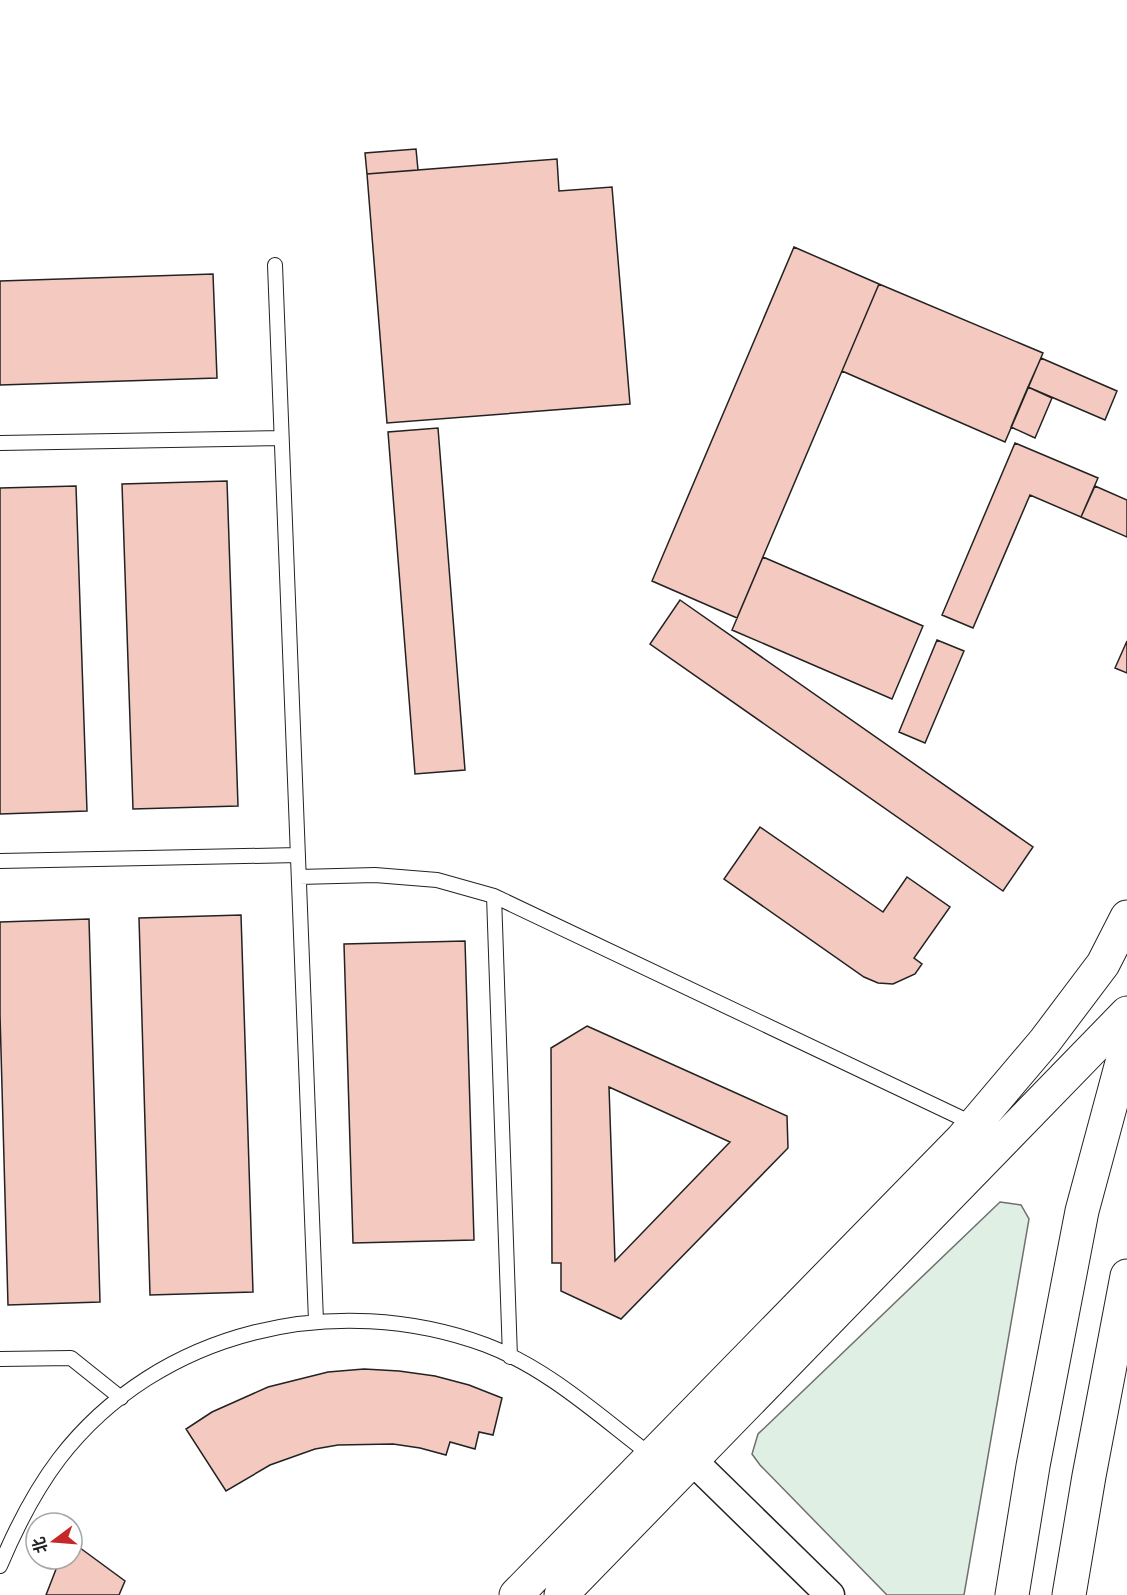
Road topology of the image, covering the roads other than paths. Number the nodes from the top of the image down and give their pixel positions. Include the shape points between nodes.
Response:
1 (275, 265) dead end
2 (281, 438) junction
3 (0, 443) edge
4 (298, 855) junction
5 (0, 861) edge
6 (298, 877) junction
7 (494, 896) junction
8 (1127, 917) edge
9 (1127, 1013) edge
10 (1127, 1044) edge
11 (974, 1124) junction
12 (1127, 1276) edge
13 (316, 1321) junction
14 (510, 1356) junction
15 (0, 1359) edge
16 (121, 1398) junction
17 (652, 1456) junction
18 (692, 1460) junction
19 (0, 1566) edge
20 (516, 1595) edge
21 (561, 1595) edge
22 (830, 1595) edge
23 (1012, 1595) edge
24 (1069, 1595) edge

1 - 2 lane
2 - 3 lane
2 - 4 lane
4 - 5 lane
4 - 6 lane
6 - 7 lane via 375,875 437,880
6 - 13 lane
7 - 11 lane
7 - 14 lane
8 - 11 main road via 1103,964 1045,1041
9 - 18 main road
10 - 23 main road via 1082,1211
11 - 17 main road
12 - 24 main road
13 - 14 lane via 403,1323 446,1332
13 - 16 lane via 274,1327 193,1353
14 - 17 lane via 566,1389
15 - 16 lane via 71,1358
16 - 19 lane via 60,1458 16,1528
17 - 20 main road
18 - 21 main road
18 - 22 street

